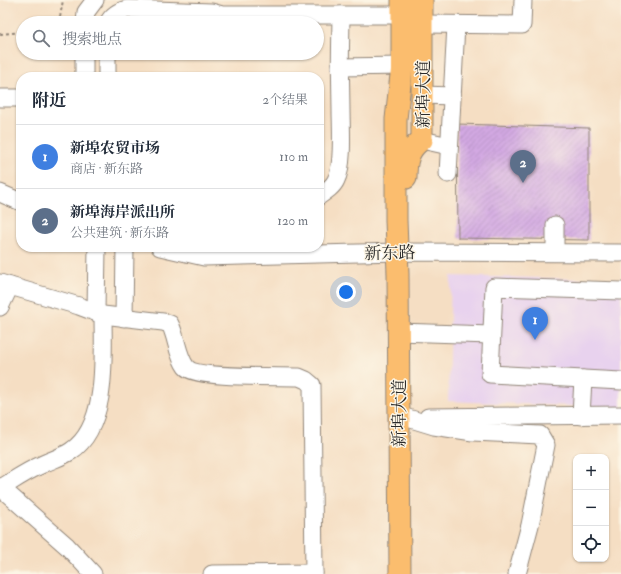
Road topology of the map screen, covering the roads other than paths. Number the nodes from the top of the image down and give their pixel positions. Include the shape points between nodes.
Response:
1 (95, 0) edge
2 (422, 0) edge
3 (523, 0) edge
4 (402, 8) edge
5 (341, 15) junction
6 (86, 16) edge
7 (112, 16) edge
8 (423, 24) junction
9 (456, 25) junction
10 (84, 60) edge
11 (107, 60) edge
12 (402, 66) junction
13 (340, 67) junction
14 (84, 72) edge
15 (107, 72) edge
16 (423, 95) junction
17 (452, 96) junction
18 (0, 98) edge
19 (16, 98) edge
20 (422, 140) junction
21 (449, 146) junction
22 (448, 174) dead end
23 (324, 192) edge
24 (0, 193) edge
25 (16, 200) edge
26 (555, 225) dead end
27 (97, 252) edge
28 (125, 252) edge
29 (184, 252) edge
30 (398, 252) junction
31 (555, 252) junction
32 (621, 254) edge
33 (5, 284) edge
34 (621, 291) edge
35 (0, 307) edge
36 (99, 314) junction
37 (124, 318) junction
38 (398, 332) junction
39 (491, 335) junction
40 (583, 379) junction
41 (621, 381) edge
42 (398, 415) junction
43 (621, 415) edge
44 (581, 416) junction
45 (1, 488) edge
46 (314, 573) edge
47 (93, 574) edge
48 (212, 574) edge
49 (400, 574) edge
50 (517, 574) edge

1 - 6 street
2 - 8 main road, 新埠大道
3 - 9 street via 522,25
4 - 5 street
4 - 12 main road, 新埠大道
5 - 7 street via 222,15 211,12 127,9
5 - 13 street
8 - 9 street
8 - 16 main road, 新埠大道
9 - 17 street
10 - 14 street
11 - 15 street
12 - 13 street
12 - 30 main road, 新埠大道 via 396,119
13 - 23 street via 341,142 338,173 337,179
16 - 17 street
16 - 20 main road, 新埠大道
17 - 21 street
18 - 19 street
20 - 21 street
20 - 30 main road, 新埠大道 via 409,153 406,168 405,231
21 - 22 street
24 - 25 street
26 - 31 street
27 - 36 street
28 - 37 street
29 - 30 street, 新东路 via 204,258
30 - 31 street, 新东路
30 - 38 main road, 新埠大道
31 - 32 street, 新东路
33 - 35 street
33 - 36 street
34 - 39 street via 494,287
36 - 37 street
36 - 45 street via 101,398 82,441 60,458 22,474
37 - 46 street via 170,324 179,353 188,369 205,374 299,377 312,385
38 - 39 street
38 - 42 main road, 新埠大道
39 - 40 street via 490,374
40 - 41 street
40 - 44 street
42 - 44 street
42 - 49 main road, 新埠大道
42 - 50 street via 434,426 466,431 540,435 546,445
43 - 44 street
45 - 47 street via 67,546
46 - 48 street

